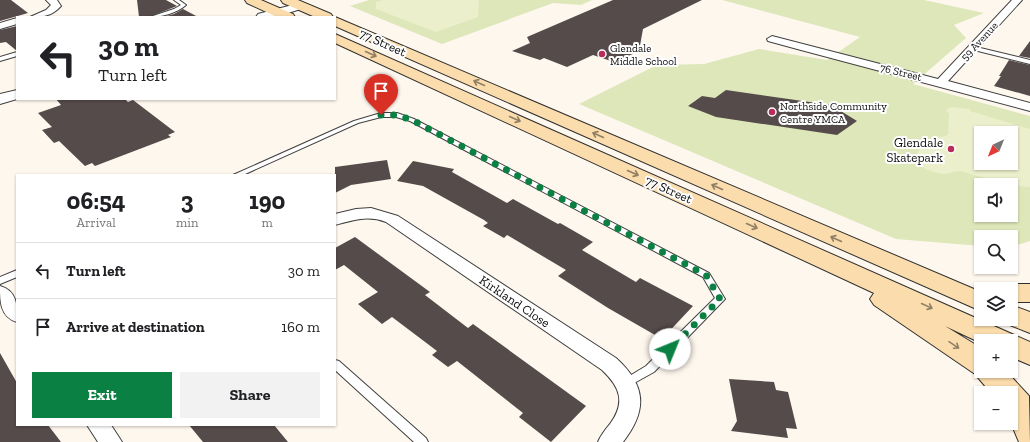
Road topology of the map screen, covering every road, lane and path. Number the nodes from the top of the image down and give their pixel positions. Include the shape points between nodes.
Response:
1 (51, 0) edge
2 (176, 0) edge
3 (251, 0) edge
4 (287, 0) edge
5 (1017, 0) edge
6 (305, 8) junction
7 (285, 15) edge
8 (38, 16) edge
9 (155, 16) edge
10 (274, 16) edge
11 (324, 16) edge
12 (336, 21) edge
13 (16, 22) edge
14 (0, 26) edge
15 (336, 38) edge
16 (772, 39) dead end
17 (972, 48) junction
18 (16, 54) edge
19 (0, 59) edge
20 (1030, 62) edge
21 (941, 82) junction
22 (16, 94) edge
23 (0, 100) edge
24 (1030, 107) edge
25 (239, 174) edge
26 (336, 220) edge
27 (803, 249) junction
28 (872, 255) junction
29 (16, 274) edge
30 (0, 281) edge
31 (974, 287) edge
32 (0, 292) edge
33 (1018, 293) edge
34 (1030, 293) edge
35 (974, 299) edge
36 (16, 314) edge
37 (1018, 318) edge
38 (1030, 323) edge
39 (988, 334) edge
40 (1018, 348) edge
41 (1030, 354) edge
42 (974, 359) edge
43 (336, 365) edge
44 (995, 378) edge
45 (627, 383) junction
46 (1002, 386) edge
47 (1018, 405) edge
48 (99, 426) edge
49 (1030, 432) edge
50 (111, 442) edge
51 (422, 442) edge
52 (609, 442) edge

1 - 8 street via 56,4 53,9
2 - 9 lane via 184,5
3 - 7 main road
4 - 6 main road
5 - 17 street, 59 Avenue
6 - 7 street
6 - 11 main road
7 - 10 street
28 -> 12 main road, 77 Street
13 - 14 street
15 -> 27 main road, 77 Street
16 - 21 street, 76 Street
17 - 20 lane
17 - 21 street, 59 Avenue
18 - 19 lane
21 - 24 street, 76 Street
22 - 23 street
25 - 45 lane via 356,122 381,115 397,115 412,120 706,275 720,299 650,369
26 - 45 street, Kirkland Close via 372,212 392,219 602,359 620,373
27 -> 39 main road, 77 Street
27 -> 42 main road via 918,320
28 - 31 main road
28 - 35 main road, 77 Street
29 - 30 lane
32 - 36 street
33 - 34 main road
37 - 38 main road
40 - 41 main road
43 - 51 lane
44 - 46 main road
45 - 52 street via 631,407 622,428
47 - 49 main road
48 - 50 street

